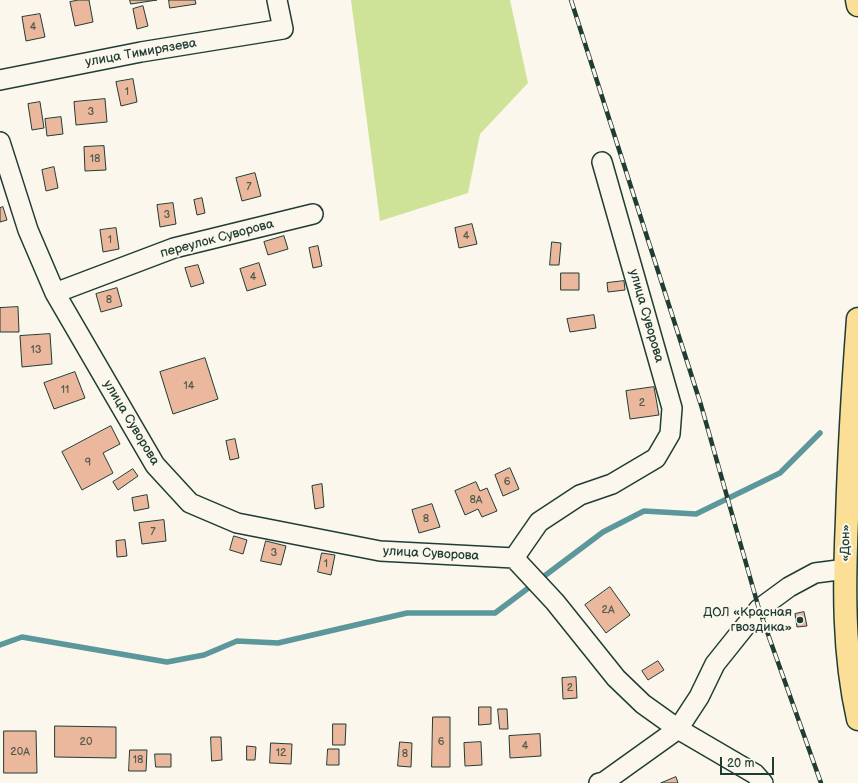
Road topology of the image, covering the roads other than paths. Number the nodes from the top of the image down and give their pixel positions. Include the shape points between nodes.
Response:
1 (277, 0) edge
2 (857, 0) edge
3 (858, 6) edge
4 (0, 80) edge
5 (0, 142) edge
6 (602, 162) dead end
7 (313, 214) dead end
8 (55, 293) junction
9 (858, 319) edge
10 (514, 558) junction
11 (846, 569) junction
12 (858, 719) edge
13 (678, 729) junction
14 (600, 783) edge
15 (763, 783) edge

1 - 4 street, улица Тимирязева via 283,29 141,52
2 - 3 highway
5 - 8 street, улица Суворова via 28,230
6 - 10 street, улица Суворова via 672,408 670,434 656,458 612,484 580,495 539,522
7 - 8 street, переулок Суворова via 174,248
8 - 10 street, улица Суворова via 155,465 190,503 237,523 380,552
9 - 11 highway, «Дон» via 849,438
10 - 13 street via 555,602 616,678 643,704
11 - 12 highway, «Дон» via 844,610
11 - 13 street via 815,573 789,587 759,609 715,664 699,697
13 - 14 street
13 - 15 street via 755,774

